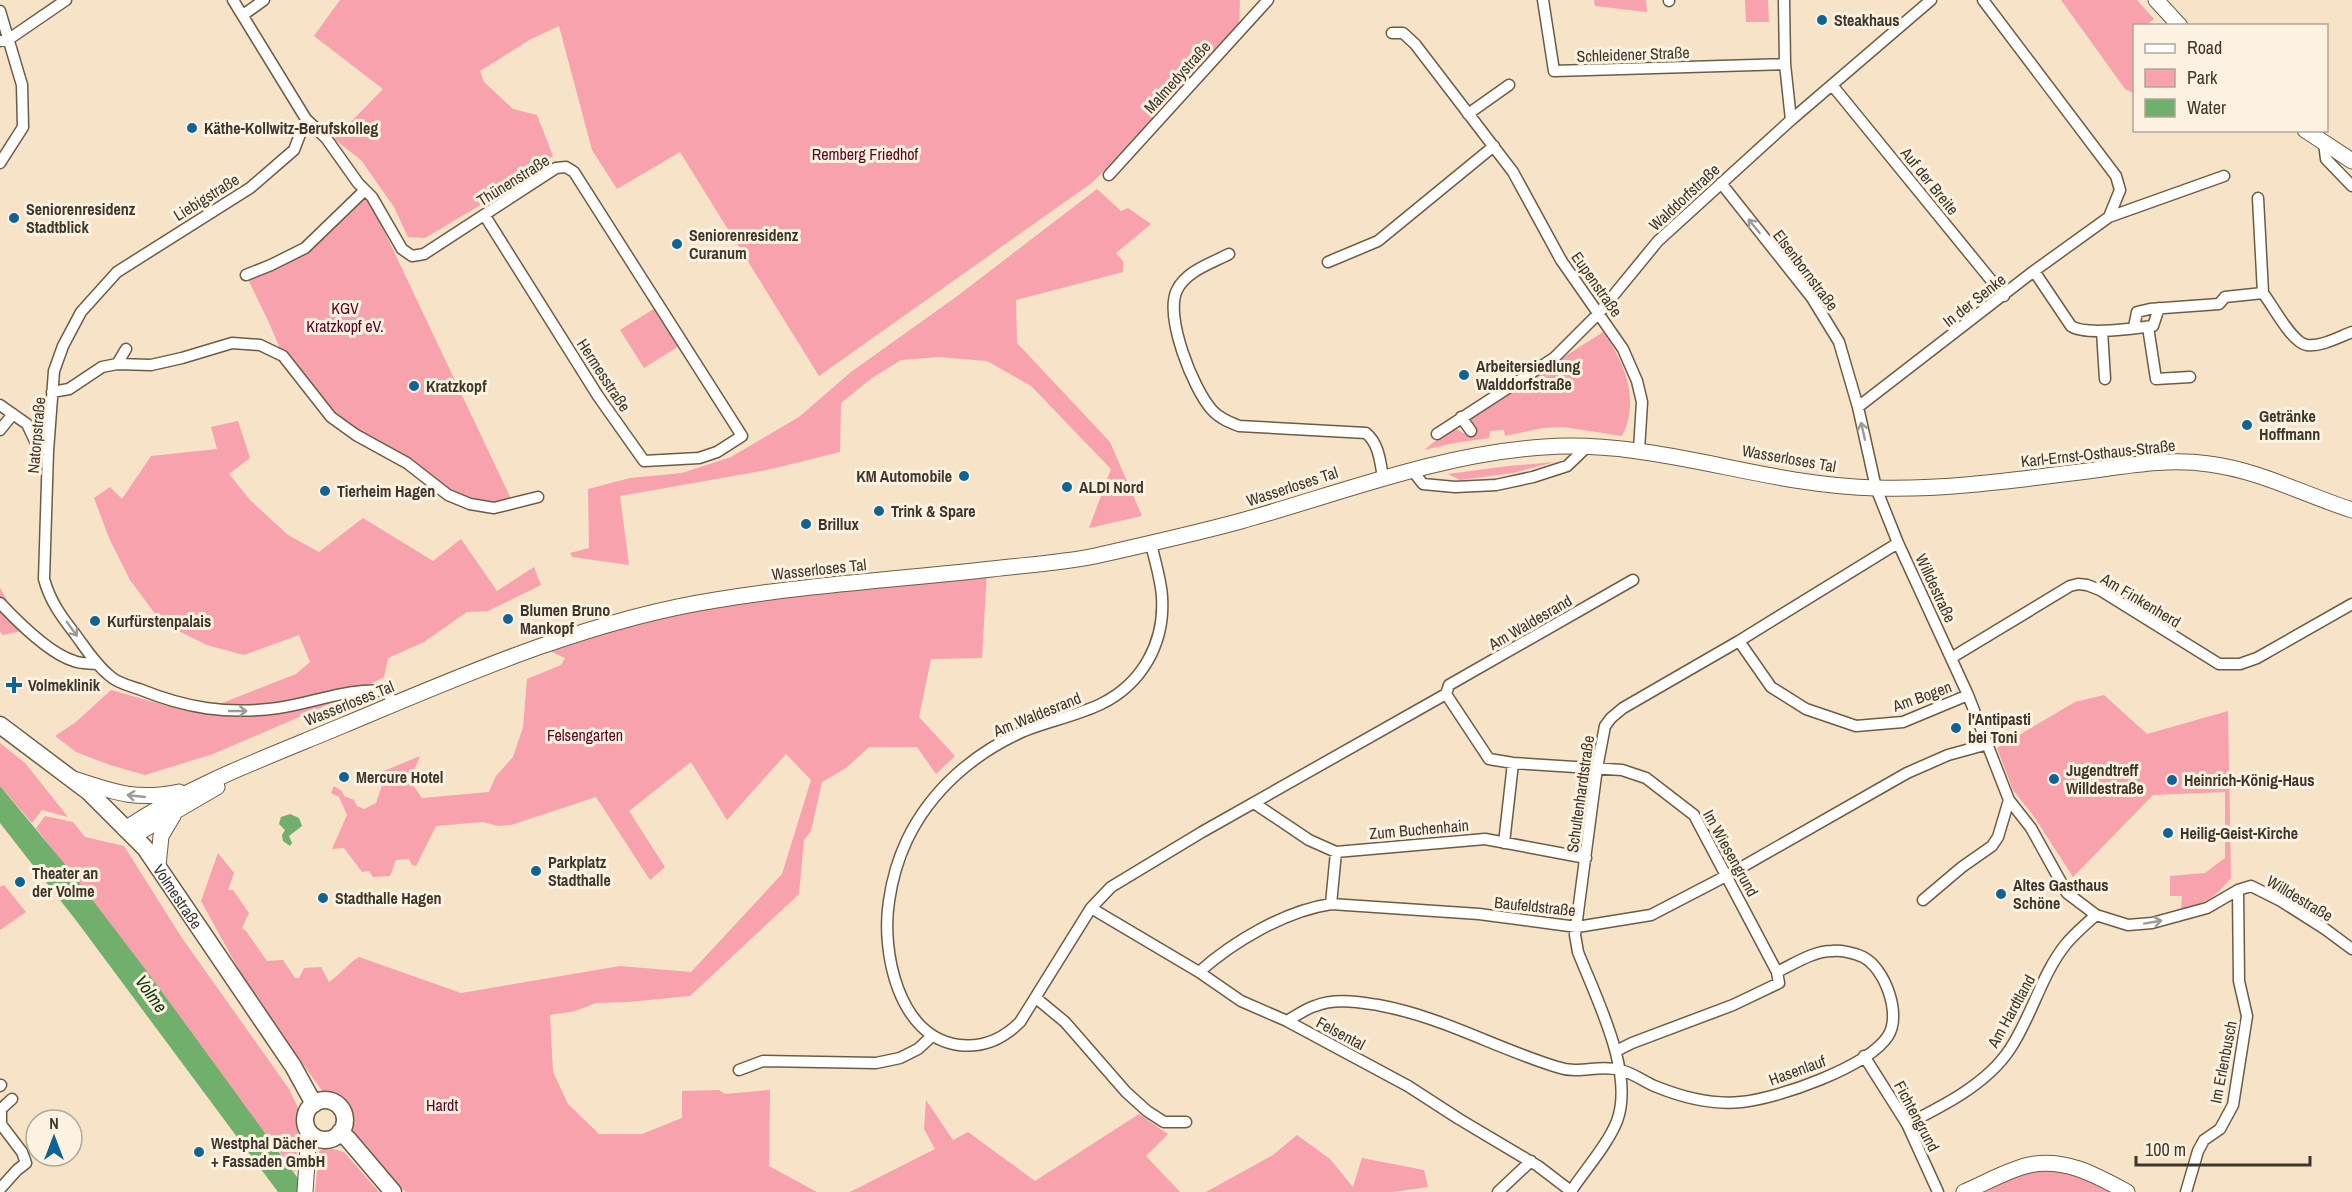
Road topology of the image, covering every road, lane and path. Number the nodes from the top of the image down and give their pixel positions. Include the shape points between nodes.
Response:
1 (66, 0) edge
2 (233, 0) edge
3 (264, 0) edge
4 (1268, 0) edge
5 (1543, 0) edge
6 (1784, 0) edge
7 (1931, 0) edge
8 (1983, 0) edge
9 (2156, 0) edge
10 (0, 11) edge
11 (243, 15) junction
12 (2178, 24) edge
13 (1392, 33) dead end
14 (4, 40) edge
15 (1785, 64) junction
16 (1509, 85) dead end
17 (1833, 85) junction
18 (1468, 114) junction
19 (306, 119) junction
20 (1791, 120) junction
21 (2308, 132) edge
22 (2325, 143) junction
23 (1494, 146) junction
24 (2352, 161) edge
25 (0, 163) edge
26 (1109, 175) dead end
27 (2224, 176) dead end
28 (1721, 183) junction
29 (2352, 186) edge
30 (365, 190) junction
31 (2258, 198) dead end
32 (485, 216) junction
33 (2109, 218) junction
34 (1229, 254) dead end
35 (1328, 262) dead end
36 (2034, 272) junction
37 (246, 275) dead end
38 (2263, 293) junction
39 (2004, 296) junction
40 (2159, 308) junction
41 (1599, 313) junction
42 (2134, 327) junction
43 (2148, 327) junction
44 (2102, 331) junction
45 (2352, 332) edge
46 (126, 349) dead end
47 (117, 364) junction
48 (2190, 377) dead end
49 (2104, 379) dead end
50 (52, 392) junction
51 (0, 405) edge
52 (1858, 407) junction
53 (13, 414) junction
54 (1461, 417) junction
55 (0, 430) edge
56 (1471, 431) dead end
57 (1437, 434) dead end
58 (742, 436) joint
59 (1588, 446) junction
60 (1639, 450) junction
61 (48, 451) junction
62 (1412, 470) junction
63 (1383, 477) junction
64 (1876, 488) junction
65 (538, 497) dead end
66 (2352, 510) edge
67 (1898, 543) junction
68 (1151, 544) junction
69 (1633, 580) dead end
70 (0, 603) edge
71 (2352, 604) edge
72 (1739, 641) junction
73 (1951, 658) junction
74 (97, 664) junction
75 (1446, 694) junction
76 (1968, 695) junction
77 (394, 704) junction
78 (0, 725) edge
79 (1988, 744) junction
80 (1513, 763) junction
81 (246, 766) junction
82 (1597, 768) junction
83 (72, 778) junction
84 (194, 789) junction
85 (2009, 800) junction
86 (1254, 803) junction
87 (179, 810) junction
88 (129, 832) junction
89 (1504, 843) junction
90 (1336, 852) junction
91 (1586, 858) junction
92 (158, 866) junction
93 (1728, 875) junction
94 (2238, 890) junction
95 (1923, 900) dead end
96 (1330, 904) junction
97 (1091, 908) junction
98 (2096, 915) junction
99 (1577, 927) junction
100 (2352, 949) edge
101 (1200, 972) junction
102 (1777, 972) junction
103 (1036, 998) junction
104 (1287, 1021) junction
105 (932, 1036) junction
106 (1616, 1051) junction
107 (1864, 1056) junction
108 (739, 1070) dead end
109 (1619, 1070) junction
110 (12, 1100) dead end
111 (314, 1104) junction
112 (1186, 1122) dead end
113 (0, 1123) edge
114 (1907, 1124) junction
115 (340, 1132) junction
116 (313, 1135) junction
117 (1530, 1161) junction
118 (0, 1190) edge
119 (1571, 1191) edge
120 (305, 1192) edge
121 (393, 1192) edge
122 (1498, 1192) edge
123 (1938, 1192) edge
124 (1964, 1192) edge
125 (2127, 1192) edge
126 (2186, 1192) edge

1 - 14 street
2 - 11 street
3 - 11 street
4 - 26 street, Malmedystraße
5 - 15 street, Schleidener Straße via 1554,71
6 - 15 street
7 - 17 street, Walddorfstraße
8 - 33 street via 2116,176 2120,190
9 - 12 main road
10 - 14 street
11 - 19 street
13 - 18 street, Eupenstraße via 1402,33 1415,44
14 - 25 street via 22,85 23,127
15 - 20 street
16 - 18 street
17 - 20 street, Walddorfstraße
17 - 39 street, Auf der Breite
18 - 23 street, Eupenstraße
19 - 30 street, Thünenstraße via 326,138
19 - 50 street, Liebigstraße via 294,150 250,188 117,272 81,312 63,346
20 - 28 street, Walddorfstraße
21 - 22 main road
22 - 24 main road
22 - 29 street via 2326,159
23 - 35 street via 1378,241
23 - 41 street, Eupenstraße via 1513,172 1561,260
27 - 33 street, In der Senke
28 - 41 street, Walddorfstraße via 1658,241
52 -> 28 street, Elsenbornstraße via 1834,333 1812,298
30 - 32 street, Thünenstraße via 402,249 412,256 424,254
30 - 37 street via 305,248
31 - 38 street
32 - 58 street, Hermesstraße via 598,396 644,461 699,458
32 - 58 street, Thünenstraße via 556,168 566,167 574,172
33 - 36 street, In der Senke
34 - 63 street via 1187,278 1176,291 1173,304 1177,335 1191,374 1212,411 1239,426 1366,433 1377,448
36 - 39 street, In der Senke
36 - 44 street via 2071,326
38 - 40 street via 2225,297 2219,304
38 - 45 street via 2297,342 2308,346 2321,344
39 - 52 street, In der Senke
40 - 42 street via 2137,312
40 - 43 street via 2153,327
41 - 54 street, Walddorfstraße via 1554,358
41 - 60 street, Eupenstraße via 1623,349 1637,381 1642,402
42 - 43 street
42 - 44 street
43 - 48 street via 2156,379
44 - 49 street
46 - 47 street
47 - 50 street, Natorpstraße via 102,368 69,389
47 - 65 street, Natorpstraße via 151,365 232,343 260,345 282,356 331,417 407,464 448,495 494,508
50 - 61 street, Natorpstraße
51 - 53 street
64 -> 52 street, Elsenbornstraße
53 - 55 street
53 - 61 street via 27,424 37,445
54 - 56 street
54 - 57 street, Walddorfstraße
59 - 60 main road, Wasserloses Tal
59 - 62 main road, Wasserloses Tal via 1520,450
59 - 62 street via 1567,466 1496,485 1423,484
60 - 64 main road, Wasserloses Tal via 1783,478
61 -> 74 street, Natorpstraße via 44,579 48,596
62 - 63 main road, Wasserloses Tal
63 - 68 main road, Wasserloses Tal
64 - 66 main road, Karl-Ernst-Osthaus-Straße via 1983,483 2170,462 2210,464 2241,471
64 - 67 street, Willdestraße
67 - 72 street, Schultenhardtstraße
67 - 73 street, Willdestraße
68 - 77 main road, Wasserloses Tal via 1078,559 737,597 654,612 573,636
68 - 105 street, Am Waldesrand via 1162,594 1162,618 1139,676 1120,694 1100,705 1026,731 968,764 928,804 907,840 888,903 888,950 907,1009
69 - 75 street, Am Waldesrand via 1449,685
70 - 74 street via 48,646 73,661
71 - 73 street, Am Finkenherd via 2257,658 2240,664 2219,664 2100,590 2078,584
72 - 76 street, Am Bogen via 1771,687 1806,710 1856,726 1903,722
72 - 82 street, Schultenhardtstraße via 1611,718 1605,726
73 - 76 street, Willdestraße
74 -> 77 street, Natorpstraße via 112,679 165,700 217,711 280,708 373,689 386,691
75 - 80 street via 1489,759
75 - 86 street, Am Waldesrand
76 - 79 street, Willdestraße
77 - 81 main road, Wasserloses Tal
78 - 83 main road, Volmestraße
79 - 85 street, Willdestraße
79 - 93 street, Baufeldstraße via 1948,755 1907,773
80 - 82 street
80 - 89 street
81 - 84 main road, Wasserloses Tal
81 - 87 main road, Wasserloses Tal
82 - 91 street, Schultenhardtstraße
82 - 93 street, Im Wiesengrund via 1622,770 1646,778 1694,815
84 -> 83 main road, Wasserloses Tal via 132,796
83 - 88 main road, Volmestraße
84 - 88 main road, Wasserloses Tal
85 - 95 street via 1992,846
85 - 98 street, Willdestraße via 2031,828 2067,893
86 - 90 street via 1309,840
86 - 97 street, Am Waldesrand via 1111,887
87 - 88 main road, Wasserloses Tal
87 - 92 main road, Wasserloses Tal via 161,836
88 - 92 main road, Volmestraße
89 - 90 street, Zum Buchenhain via 1485,839
89 - 91 street, Zum Buchenhain
90 - 96 street
91 - 99 street, Schultenhardtstraße
92 - 111 main road, Volmestraße via 293,1066
93 - 99 street, Baufeldstraße via 1651,915
93 - 102 street, Im Wiesengrund
98 -> 94 street, Willdestraße via 2128,925 2152,923 2207,908
94 - 100 street, Willdestraße via 2252,886 2270,895
94 - 126 street, Im Erlenbusch via 2239,981 2247,1016 2233,1105 2220,1129 2204,1140 2198,1151
96 - 99 street, Baufeldstraße via 1479,914
96 - 101 street, Baufeldstraße via 1284,916 1214,959
97 - 101 street, Felsental
97 - 103 street, Am Waldesrand
98 - 114 street, Am Hardtland via 2066,944 2010,1050 1986,1077
99 - 106 street, Schultenhardtstraße via 1578,952
101 - 104 street, Felsental via 1241,1001
102 - 106 street, Hasenlauf via 1779,983
102 - 107 street, Hasenlauf via 1818,953 1832,951 1863,957 1877,969 1891,999 1893,1026 1882,1044
103 - 105 street, Am Waldesrand via 1020,1022 993,1042 967,1046
103 - 112 street via 1065,1022 1147,1111 1164,1122
104 - 109 street, Hasenlauf via 1314,1006 1355,1002 1408,1011 1572,1071 1605,1067
104 - 117 street, Felsental via 1408,1086
105 - 108 street via 918,1050 876,1063 763,1061
106 - 109 street, Schultenhardtstraße
107 - 109 street, Hasenlauf via 1786,1093 1740,1102 1699,1100
107 - 114 street, Fichtengrund
109 - 119 street, Schultenhardtstraße via 1621,1102 1617,1119
110 - 113 street via 1,1108
111 - 115 main road via 333,1102 341,1109 344,1122
111 - 116 main road via 305,1118
113 - 118 street via 26,1163
114 - 123 street, Fichtengrund
115 - 116 main road via 330,1139
115 - 121 main road
116 - 120 main road
117 - 119 street, Felsental
117 - 122 street
124 - 125 main road via 2026,1166 2062,1164

